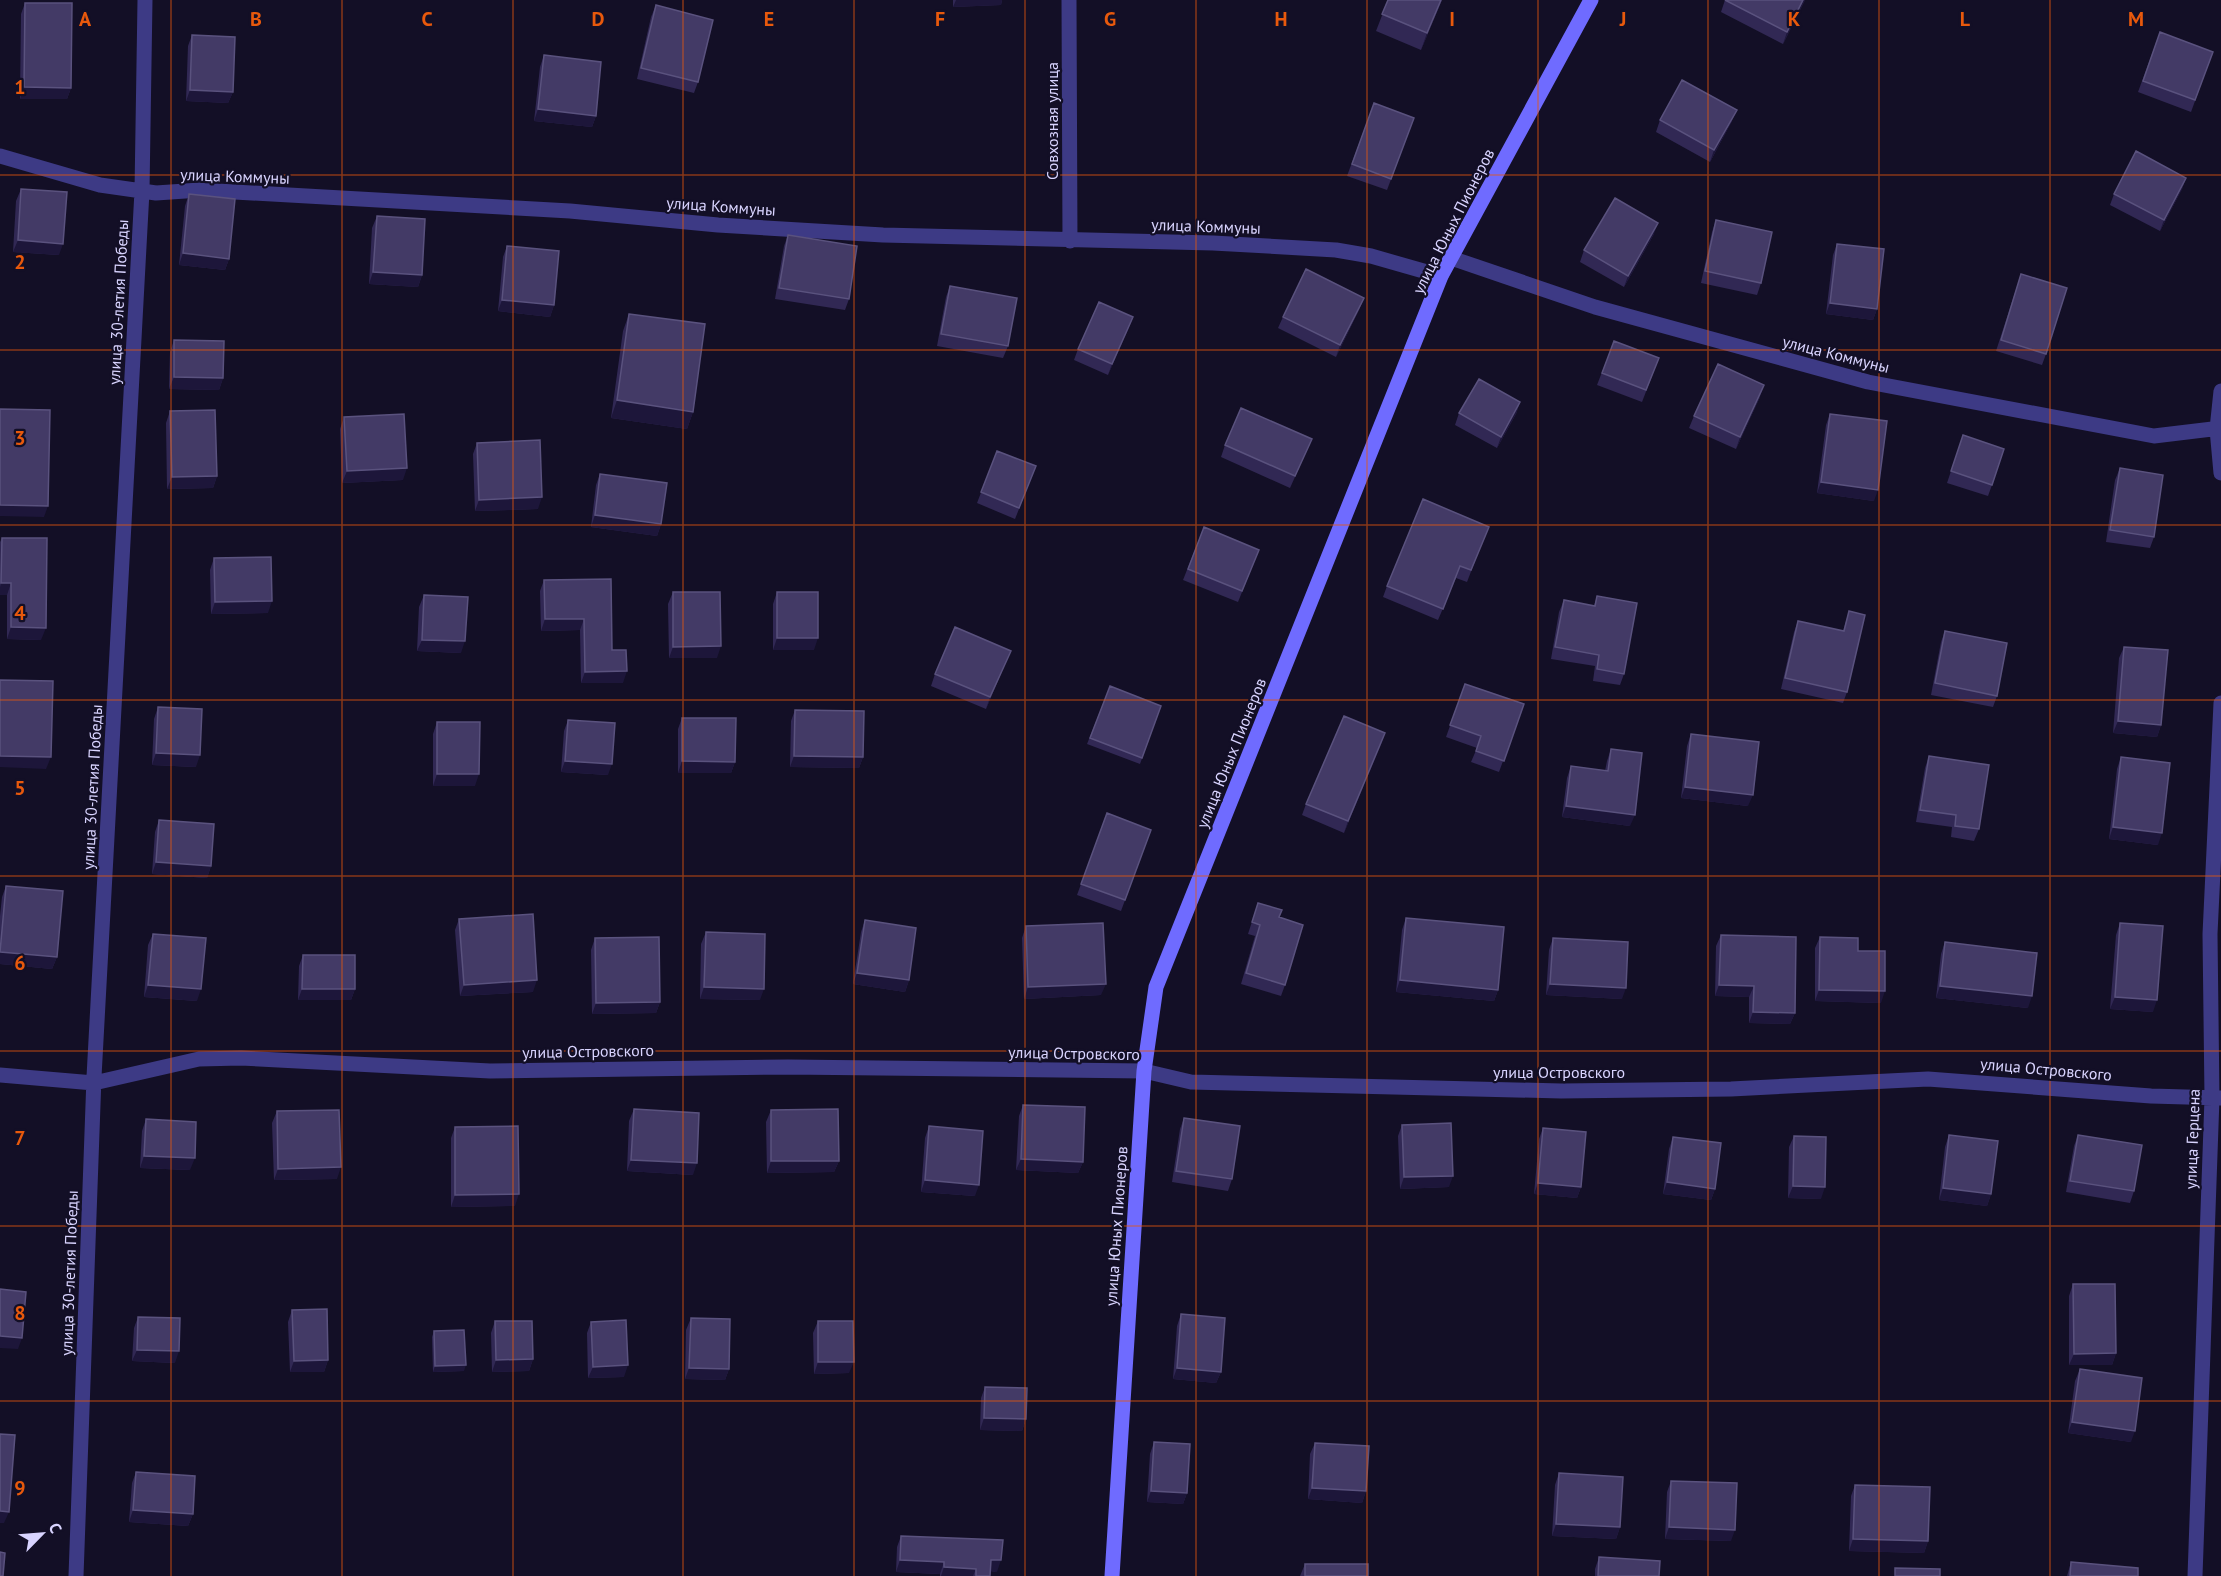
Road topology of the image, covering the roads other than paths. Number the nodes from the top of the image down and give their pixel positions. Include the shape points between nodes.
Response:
1 (145, 0) edge
2 (1069, 0) edge
3 (1591, 0) edge
4 (0, 156) edge
5 (142, 191) junction
6 (1070, 241) junction
7 (1451, 258) junction
8 (1441, 276) junction
9 (2221, 391) edge
10 (2219, 428) edge
11 (2221, 473) edge
12 (2221, 704) edge
13 (1144, 1071) junction
14 (0, 1075) edge
15 (94, 1083) junction
16 (2217, 1098) edge
17 (76, 1576) edge
18 (1112, 1576) edge
19 (2195, 1576) edge

1 - 5 street, улица 30-летия Победы
2 - 6 street, Совхозная улица
3 - 7 main road, улица Юных Пионеров
4 - 5 street, улица Коммуны via 100,186
5 - 6 street, улица Коммуны via 212,191 570,211 883,235
5 - 15 street, улица 30-летия Победы
6 - 8 street, улица Коммуны via 1336,250
7 - 8 main road, улица Юных Пионеров
7 - 10 street, улица Коммуны via 1595,307 1868,382 2154,436
8 - 13 main road, улица Юных Пионеров via 1156,987
9 - 10 street
10 - 11 street
12 - 16 street, улица Герцена via 2210,934
13 - 15 street, улица Островского via 788,1067 490,1071 242,1058 199,1059
13 - 16 street, улица Островского via 1191,1082 1561,1091 1731,1089 1928,1079
13 - 18 main road, улица Юных Пионеров
14 - 15 street, улица Островского
15 - 17 street, улица 30-летия Победы
16 - 19 street, улица Герцена

